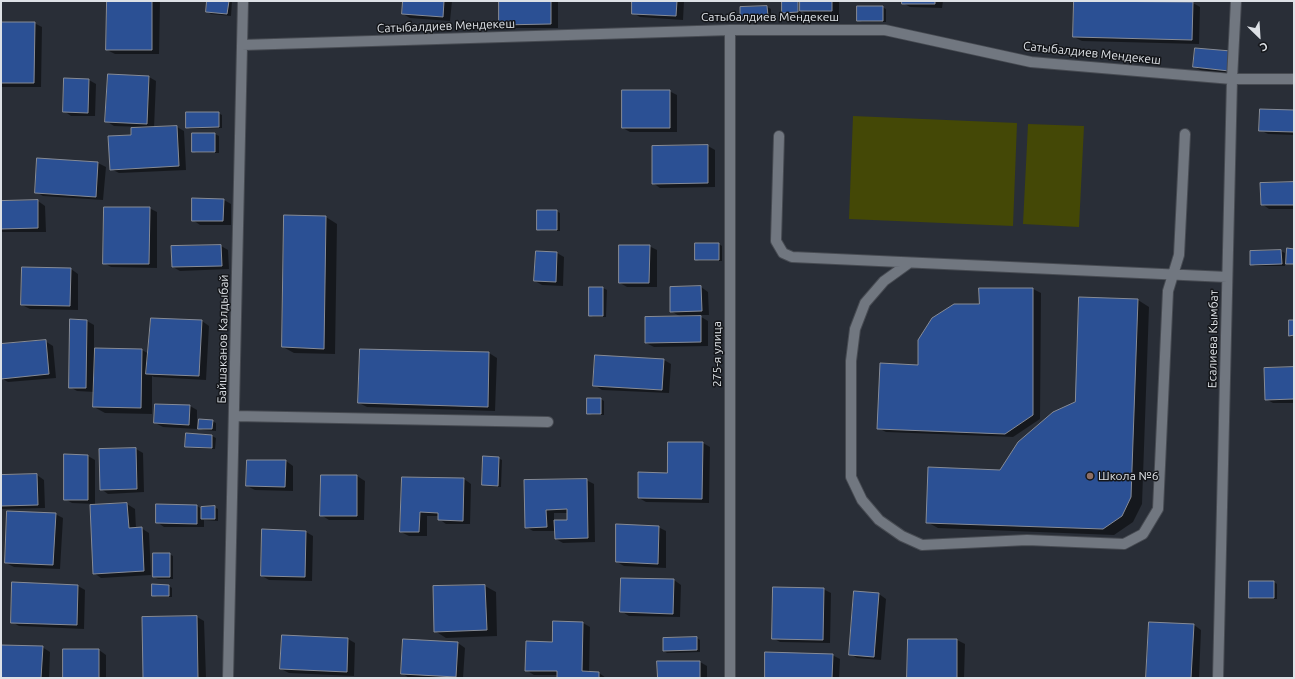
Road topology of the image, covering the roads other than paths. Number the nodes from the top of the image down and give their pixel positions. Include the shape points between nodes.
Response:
1 (243, 1) edge
2 (1236, 1) edge
3 (730, 30) junction
4 (242, 45) junction
5 (1232, 79) junction
6 (1294, 79) edge
7 (1186, 134) dead end
8 (779, 136) dead end
9 (909, 262) junction
10 (1173, 275) junction
11 (1227, 277) junction
12 (234, 416) junction
13 (548, 422) dead end
14 (228, 678) edge
15 (730, 678) edge
16 (1218, 678) edge

1 - 4 street, Байшаканов Калдыбай
2 - 5 street, Есалиева Кымбат
3 - 4 street, Сатыбалдиев Мендекеш
3 - 5 street, Сатыбалдиев Мендекеш via 885,30 1031,62
3 - 15 street, 275-я улица
4 - 12 street, Байшаканов Калдыбай
5 - 6 street, Сатыбалдиев Мендекеш
5 - 11 street, Есалиева Кымбат
7 - 10 street via 1179,255
8 - 9 street via 776,241 783,253 792,257
9 - 10 street
9 - 10 street via 884,281 865,303 855,329 851,361 851,477 862,500 879,520 902,536 922,545 1027,540 1124,544 1143,534 1158,509 1168,292
10 - 11 street
11 - 16 street, Есалиева Кымбат
12 - 13 street
12 - 14 street, Байшаканов Калдыбай

